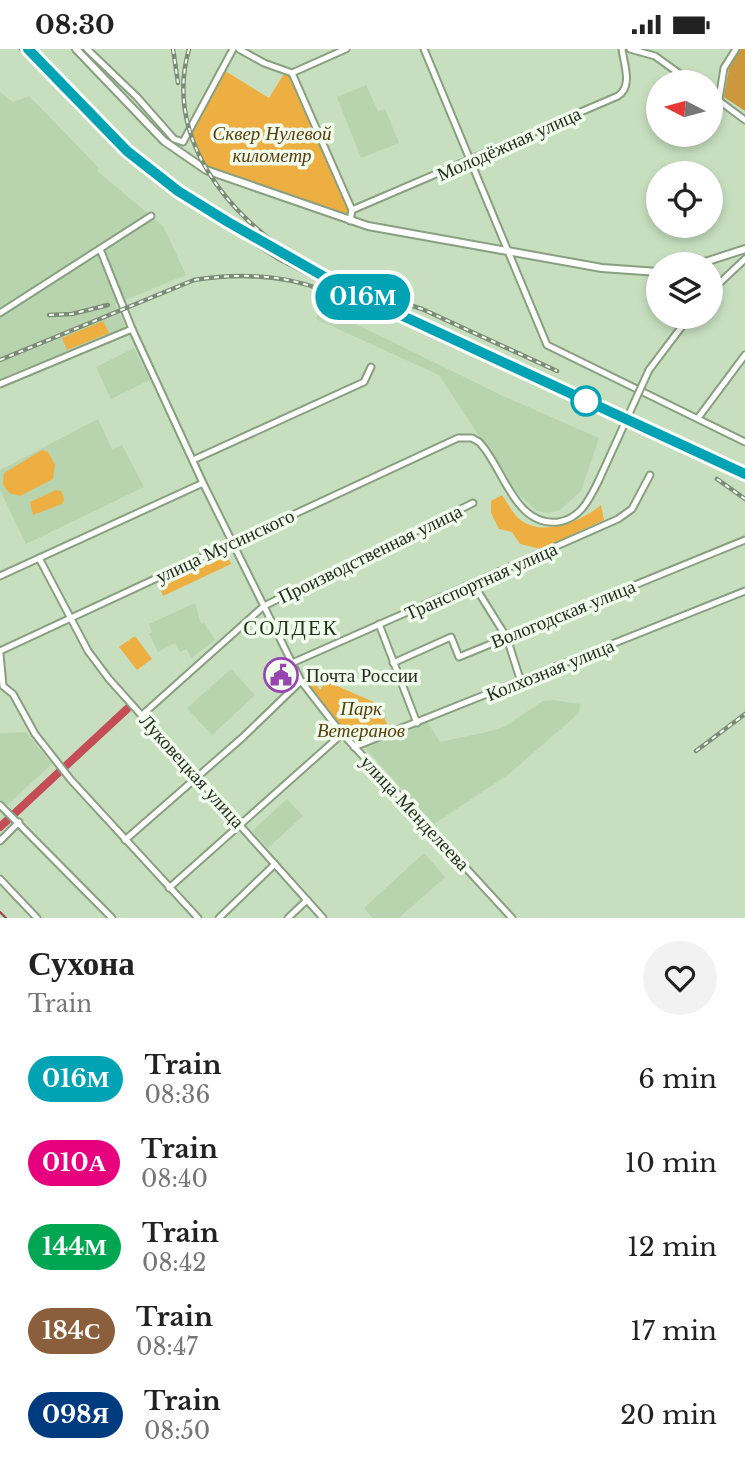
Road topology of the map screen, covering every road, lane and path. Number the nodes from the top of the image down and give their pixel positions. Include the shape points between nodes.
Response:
1 (76, 49) edge
2 (87, 49) edge
3 (233, 49) edge
4 (239, 49) edge
5 (345, 49) edge
6 (424, 49) edge
7 (622, 49) edge
8 (630, 49) edge
9 (657, 49) edge
10 (736, 49) edge
11 (655, 57) junction
12 (674, 70) edge
13 (292, 73) junction
14 (723, 74) edge
15 (723, 102) edge
16 (745, 120) edge
17 (471, 160) junction
18 (352, 210) junction
19 (151, 216) dead end
20 (349, 221) junction
21 (100, 249) junction
22 (745, 249) edge
23 (510, 253) junction
24 (723, 256) edge
25 (745, 259) edge
26 (646, 271) edge
27 (723, 280) edge
28 (0, 313) edge
29 (132, 329) junction
30 (680, 329) edge
31 (745, 355) edge
32 (371, 367) dead end
33 (0, 384) edge
34 (698, 418) junction
35 (745, 442) edge
36 (193, 460) junction
37 (650, 475) dead end
38 (203, 483) junction
39 (473, 503) dead end
40 (745, 540) edge
41 (231, 543) junction
42 (39, 558) junction
43 (0, 576) edge
44 (474, 585) junction
45 (745, 591) edge
46 (264, 606) junction
47 (69, 618) junction
48 (379, 624) junction
49 (506, 638) junction
50 (0, 653) edge
51 (292, 663) junction
52 (393, 663) junction
53 (301, 681) junction
54 (521, 682) junction
55 (142, 715) junction
56 (417, 723) junction
57 (342, 734) junction
58 (354, 747) junction
59 (196, 776) junction
60 (3, 807) edge
61 (19, 822) junction
62 (240, 825) junction
63 (125, 840) junction
64 (0, 841) edge
65 (275, 864) junction
66 (0, 879) edge
67 (169, 888) junction
68 (307, 900) junction
69 (37, 918) edge
70 (112, 918) edge
71 (198, 918) edge
72 (219, 918) edge
73 (288, 918) edge
74 (323, 918) edge
75 (512, 918) edge

1 - 20 main road via 144,122 193,163
2 - 3 street via 174,139 183,142
4 - 13 street
5 - 13 street
6 - 17 street
7 - 17 street, Молодёжная улица via 627,83 622,93
8 - 11 street
9 - 11 street
10 - 14 street
11 - 12 street
13 - 18 street
15 - 16 street
17 - 18 street, Молодёжная улица
17 - 23 street
18 - 20 street
19 - 21 street
20 - 23 main road
21 - 28 street
21 - 29 street, улица Менделеева
22 - 24 main road
23 - 26 main road
23 - 34 street via 547,345
25 - 27 street
29 - 33 street
29 - 36 street, улица Менделеева
30 - 41 street, улица Мусинского, bridge via 649,370 598,482 579,512 555,522 530,515 487,452 472,438 450,441
31 - 34 street
32 - 36 street via 364,381
34 - 35 street
36 - 38 street, улица Менделеева
37 - 44 street, Транспортная улица via 632,509 618,519
38 - 41 street, улица Менделеева
38 - 42 street
39 - 46 street, Производственная улица
40 - 49 street, Вологодская улица
41 - 46 street, улица Менделеева
41 - 47 street, улица Мусинского
42 - 43 street
42 - 47 street, Луковецкая улица
44 - 48 street, Транспортная улица
44 - 49 street
45 - 54 street, Колхозная улица
46 - 51 street, улица Менделеева
46 - 55 street, Производственная улица
47 - 50 street, улица Мусинского
47 - 55 street, Луковецкая улица via 90,655
48 - 51 street, Транспортная улица
48 - 52 street
49 - 52 street, Вологодская улица via 459,657 451,637
49 - 54 street
50 - 63 street via 3,686 13,694 29,726
51 - 53 street, улица Менделеева
52 - 56 street
53 - 57 street, улица Менделеева
53 - 59 street
54 - 56 street, Колхозная улица
55 - 59 street, Луковецкая улица
56 - 58 street, Колхозная улица
57 - 58 street, улица Менделеева
57 - 62 street
58 - 75 street, улица Менделеева
59 - 62 street, Луковецкая улица
59 - 63 street
60 - 61 street
61 - 64 street
61 - 70 street
62 - 65 street, Луковецкая улица
62 - 67 street
63 - 67 street
65 - 68 street, Луковецкая улица
65 - 72 street
66 - 69 street
67 - 71 street
68 - 73 street
68 - 74 street, Луковецкая улица

